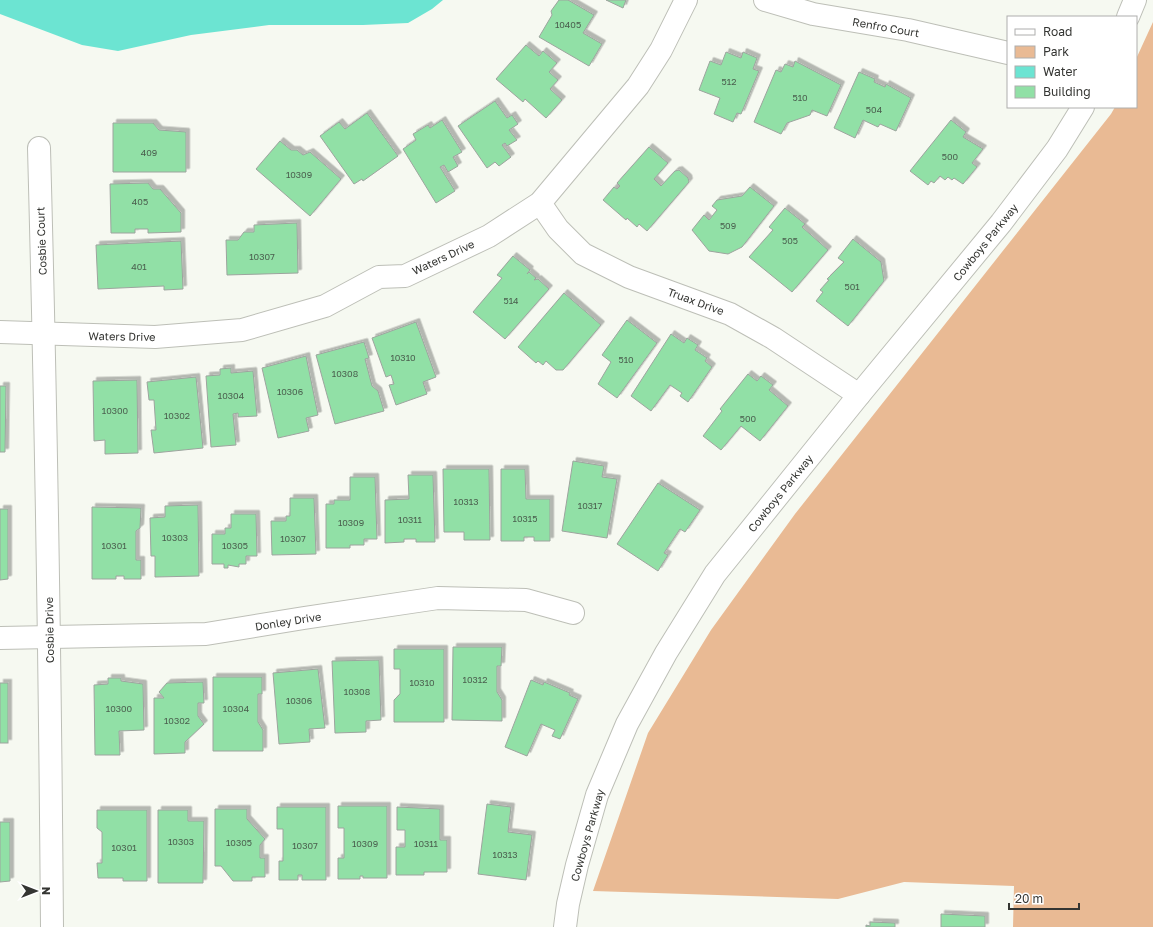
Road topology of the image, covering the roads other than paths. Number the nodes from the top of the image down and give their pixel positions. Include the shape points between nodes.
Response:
1 (686, 0) edge
2 (765, 0) edge
3 (1135, 0) edge
4 (1128, 16) edge
5 (1007, 53) edge
6 (1081, 108) edge
7 (38, 148) dead end
8 (540, 203) junction
9 (0, 332) edge
10 (44, 334) junction
11 (859, 395) junction
12 (573, 613) dead end
13 (0, 638) edge
14 (49, 638) junction
15 (52, 927) edge
16 (566, 927) edge

1 - 8 street, Waters Drive via 662,50 638,86
2 - 5 street, Renfro Court via 813,14 908,30
3 - 4 street
6 - 11 street, Cowboys Parkway via 1057,149 1001,223
7 - 10 street, Cosbie Court
8 - 10 street, Waters Drive via 488,236 405,276 379,278 324,306 242,330 155,337
8 - 11 street, Truax Drive via 558,229 583,254 629,277 730,314 773,338
9 - 10 street, Waters Drive
10 - 14 street, Cosbie Drive
11 - 16 street, Cowboys Parkway via 716,574 666,653 627,724 597,795 576,865
12 - 14 street, Donley Drive via 526,600 438,598 206,634
13 - 14 street, Donley Drive
14 - 15 street, Cosbie Drive

